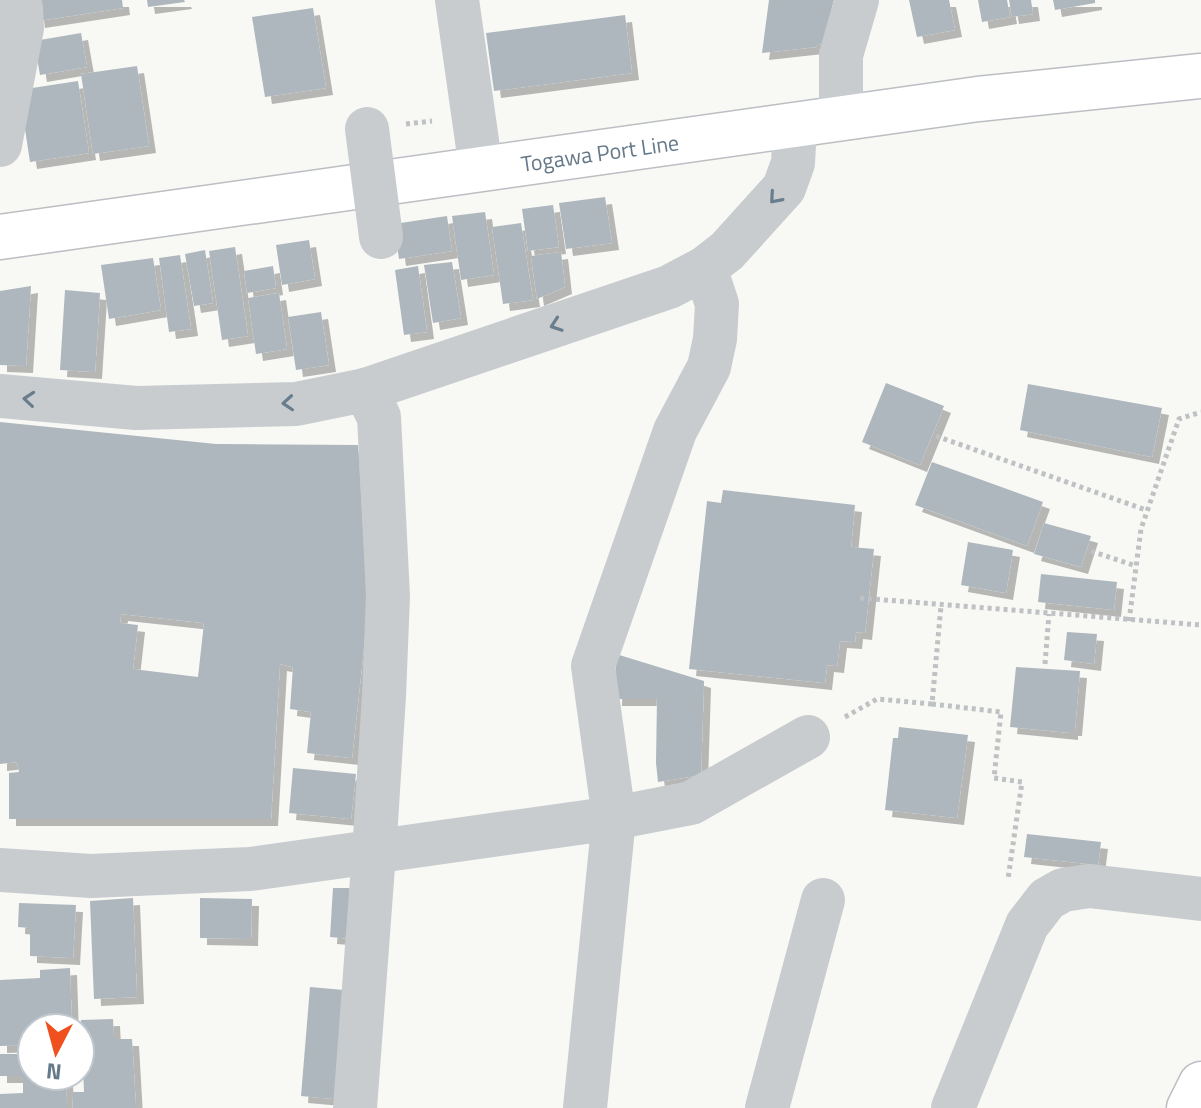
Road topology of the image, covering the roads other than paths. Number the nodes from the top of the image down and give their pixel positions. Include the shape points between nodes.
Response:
1 (18, 0) edge
2 (457, 0) edge
3 (857, 0) edge
4 (1201, 76) edge
5 (5, 83) edge
6 (841, 118) junction
7 (795, 125) junction
8 (367, 129) dead end
9 (0, 145) edge
10 (481, 169) junction
11 (0, 237) edge
12 (381, 237) dead end
13 (705, 268) junction
14 (365, 390) junction
15 (0, 396) edge
16 (808, 737) road end
17 (614, 818) junction
18 (374, 853) junction
19 (0, 870) edge
20 (1201, 899) edge
21 (823, 900) dead end
22 (1201, 1084) edge
23 (355, 1108) edge
24 (585, 1108) edge
25 (767, 1108) edge
26 (953, 1108) edge
27 (1189, 1108) edge

1 - 5 street via 22,28
2 - 10 street
3 - 6 street via 841,55
4 - 6 main road, Togawa Port Line
5 - 9 street
6 - 7 main road, Togawa Port Line
7 - 10 main road, Togawa Port Line
7 -> 13 street via 793,163 784,188
8 - 12 street, bridge
10 - 11 main road, Togawa Port Line
13 -> 14 street via 669,287
13 - 17 street via 717,304 709,367 675,431 593,666
14 -> 15 street via 296,404 136,408
14 - 18 street via 379,417 388,596
16 - 17 street via 691,803
17 - 18 street
17 - 24 street
18 - 19 street via 250,869 107,876
18 - 23 street
20 - 26 street via 1089,886 1047,899 1027,925
21 - 25 street
22 - 27 main road

